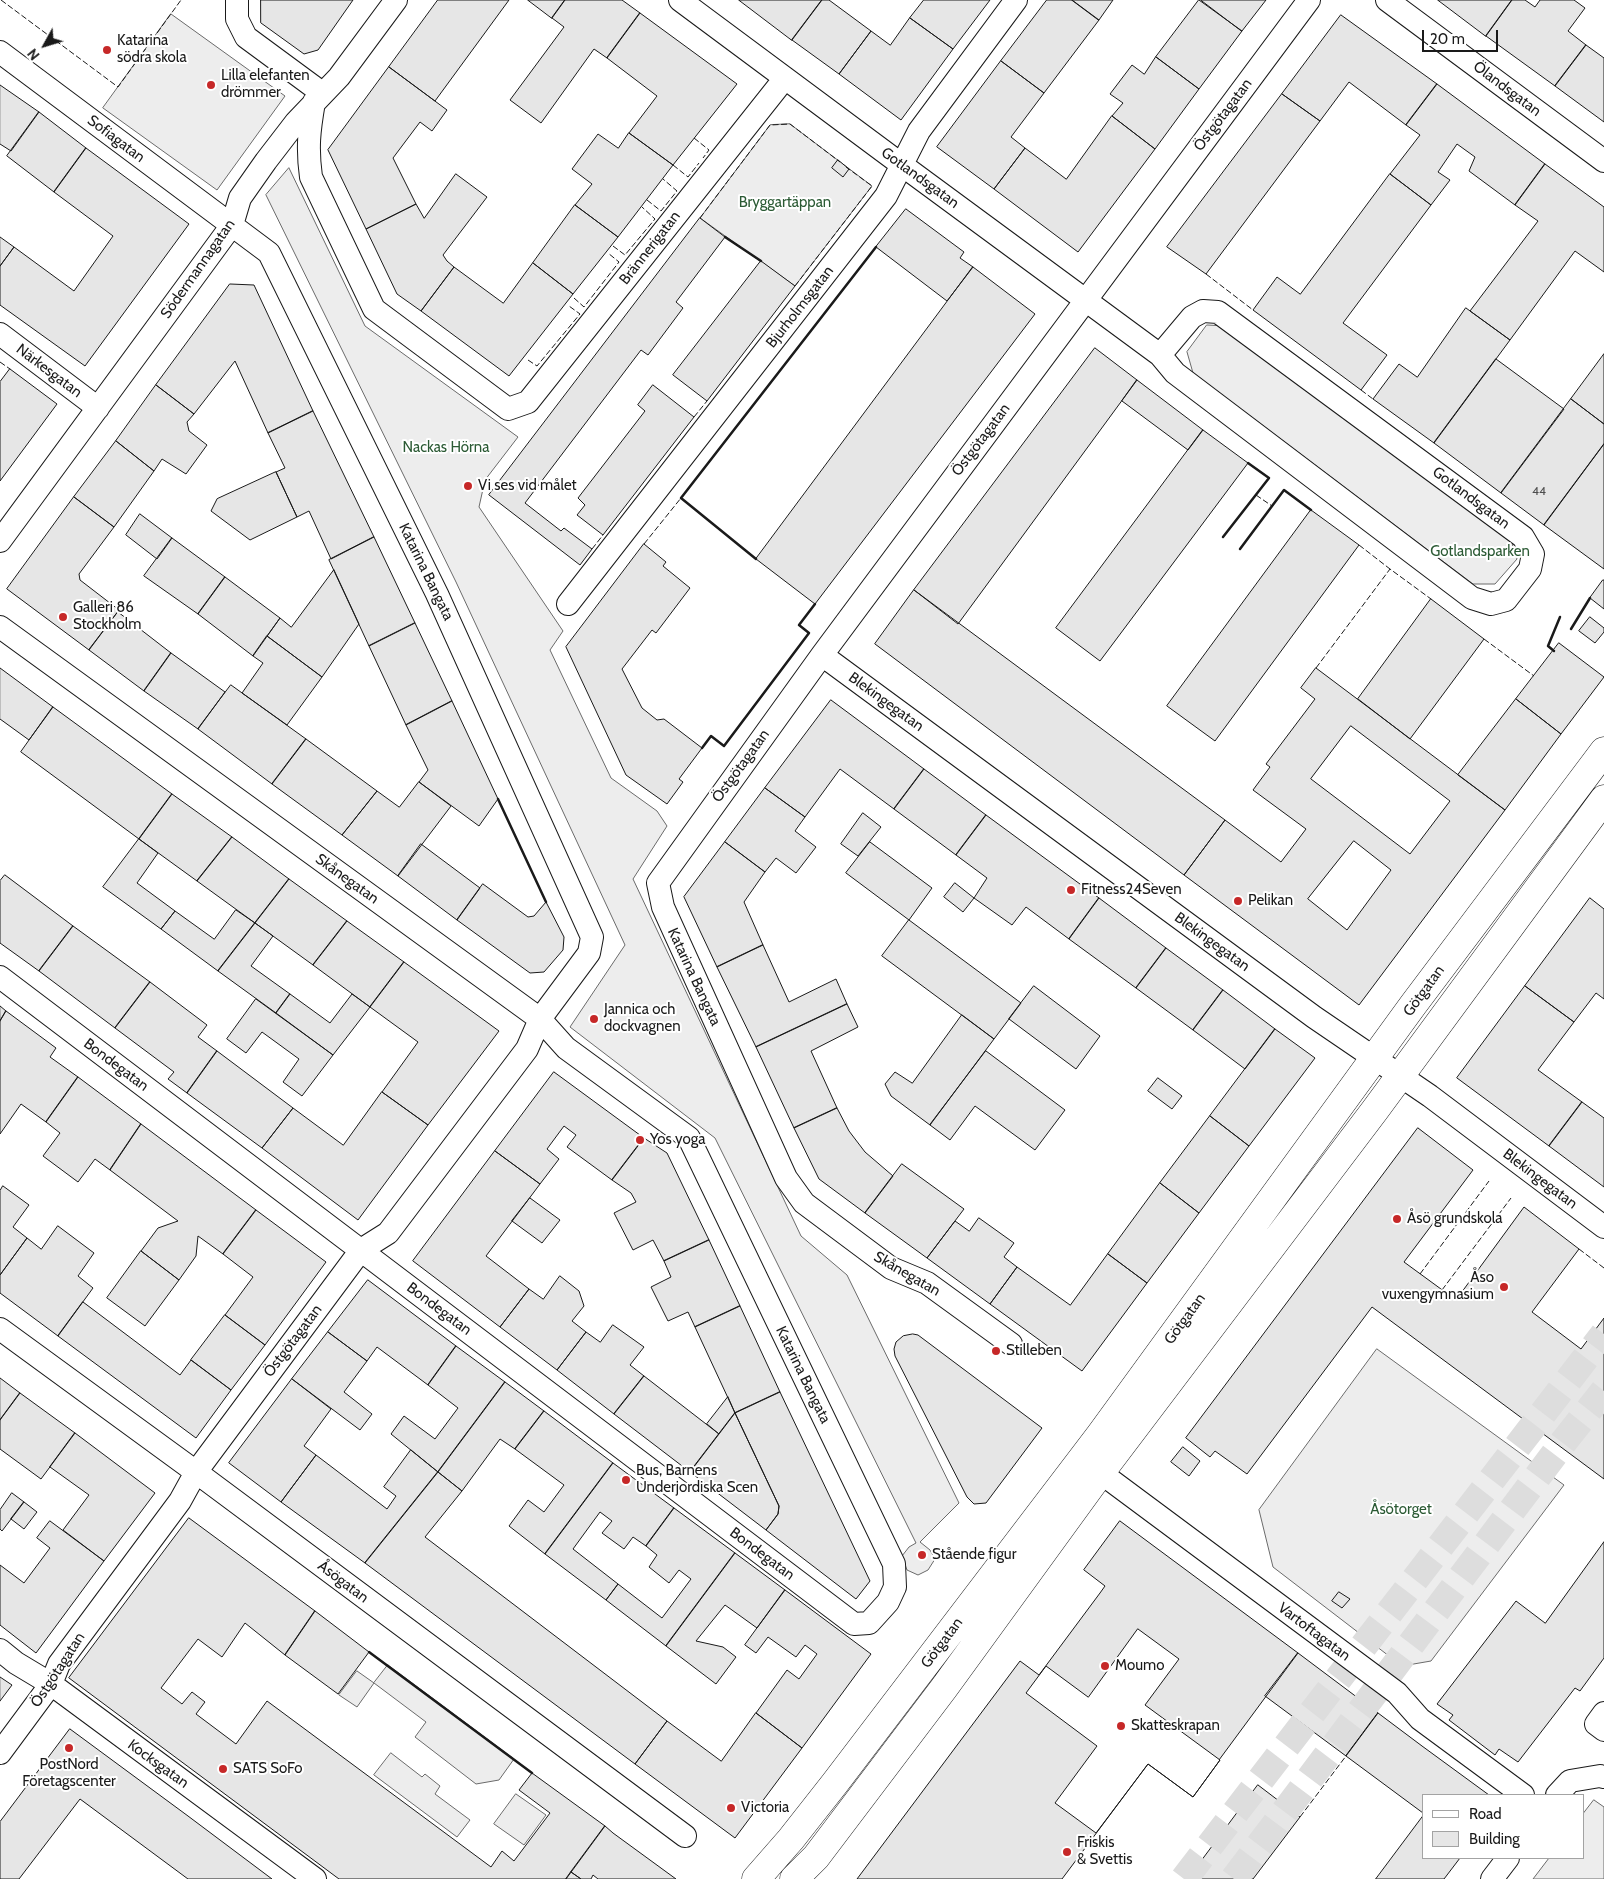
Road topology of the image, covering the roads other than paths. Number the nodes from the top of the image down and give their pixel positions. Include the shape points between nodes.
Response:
1 (237, 0) edge
2 (396, 0) edge
3 (680, 0) edge
4 (1016, 0) edge
5 (1309, 0) edge
6 (1387, 0) edge
7 (0, 52) edge
8 (785, 78) junction
9 (318, 98) junction
10 (1604, 161) edge
11 (902, 165) junction
12 (232, 225) junction
13 (1085, 299) junction
14 (0, 334) edge
15 (1160, 355) junction
16 (98, 408) junction
17 (0, 540) edge
18 (568, 604) dead end
19 (0, 627) edge
20 (822, 655) junction
21 (1604, 751) edge
22 (1604, 799) edge
23 (658, 883) joint
24 (592, 937) joint
25 (0, 977) edge
26 (540, 1019) junction
27 (1375, 1059) junction
28 (1400, 1076) junction
29 (689, 1138) joint
30 (786, 1178) joint
31 (1604, 1227) edge
32 (361, 1250) junction
33 (0, 1329) edge
34 (1011, 1344) dead end
35 (196, 1472) junction
36 (1101, 1473) junction
37 (879, 1613) joint
38 (0, 1650) edge
39 (51, 1684) junction
40 (0, 1753) edge
41 (1595, 1777) edge
42 (1522, 1794) edge
43 (1558, 1794) edge
44 (685, 1836) dead end
45 (1507, 1859) edge
46 (315, 1879) edge
47 (756, 1879) edge
48 (794, 1879) edge
49 (1492, 1879) edge

1 - 9 street via 238,19 246,38
2 - 9 street, Södermannagatan via 339,76
3 - 8 street, Gotlandsgatan
4 - 11 street, Bjurholmsgatan via 919,131
5 - 13 street, Östgötagatan
6 - 10 street, Ölandsgatan
7 - 12 street, Sofiagatan
8 - 9 street, Brännerigatan via 528,402 508,409 374,309 311,177 308,138
8 - 11 street, Gotlandsgatan
9 - 12 street, Södermannagatan via 271,154 240,198
11 - 13 street, Gotlandsgatan
11 - 18 street, Bjurholmsgatan via 886,196
12 - 16 street, Södermannagatan
12 - 24 street, Katarina Bangata via 269,253 437,594
13 - 15 street, Gotlandsgatan
13 - 20 street, Östgötagatan
14 - 16 street, Närkesgatan
15 - 15 street, Gotlandsgatan via 1175,373 1472,598 1491,604 1506,600 1530,569 1533,554 1523,537 1218,312 1203,311 1192,317
16 - 17 street, Södermannagatan
19 - 26 street, Skånegatan
20 - 23 street, Östgötagatan
20 - 27 street, Blekingegatan via 1314,1018
21 - 27 street, Götgatan
22 - 28 street, Götgatan
23 - 30 street, Katarina Bangata via 662,906
24 - 26 street, Östgötagatan via 589,953
25 - 32 street, Bondegatan
26 - 29 street, Skånegatan via 566,1048
26 - 32 street, Östgötagatan via 527,1049 388,1233
27 - 28 street, Blekingegatan
27 - 47 street, Götgatan via 1100,1435 835,1783
28 - 31 street, Blekingegatan
28 - 36 street, Götgatan
29 - 37 street, Katarina Bangata via 894,1564 895,1587
30 - 34 street, Skånegatan via 804,1202 891,1268 928,1283
32 - 35 street, Östgötagatan
32 - 37 street, Bondegatan via 854,1624 869,1623
33 - 35 street, Åsögatan
35 - 39 street, Östgötagatan via 180,1501 59,1664
35 - 44 street, Åsögatan
36 - 42 street, Vartoftagatan via 1397,1694 1420,1719
36 - 48 street, Götgatan via 916,1725 816,1857
38 - 39 street, Kocksgatan
39 - 40 street, Östgötagatan
39 - 46 street, Kocksgatan
41 - 43 street via 1570,1781
45 - 49 street

